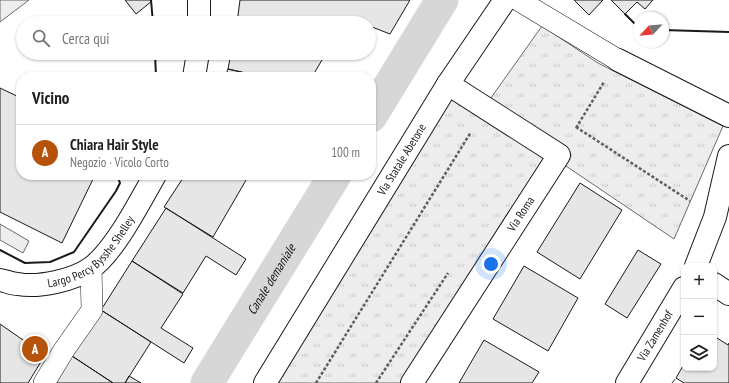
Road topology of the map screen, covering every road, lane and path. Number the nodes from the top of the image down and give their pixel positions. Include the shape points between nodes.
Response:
1 (199, 0) edge
2 (505, 0) edge
3 (518, 0) edge
4 (199, 16) edge
5 (197, 60) edge
6 (618, 60) junction
7 (195, 72) edge
8 (448, 84) junction
9 (487, 109) junction
10 (729, 116) edge
11 (576, 127) junction
12 (559, 156) junction
13 (729, 156) edge
14 (152, 180) edge
15 (715, 217) junction
16 (697, 263) edge
17 (91, 268) junction
18 (0, 280) edge
19 (717, 286) edge
20 (681, 293) edge
21 (729, 294) edge
22 (44, 383) edge
23 (264, 383) edge
24 (316, 383) edge
25 (412, 383) edge
26 (627, 383) edge

1 - 4 street
2 - 8 street, Via Statale Abetone
3 - 6 street
5 - 7 street
6 - 10 street
6 - 11 path
8 - 9 street
8 - 23 street, Via Statale Abetone
9 - 12 street
9 - 24 path
11 - 12 path
11 - 15 path
12 - 25 street, Via Roma
13 - 15 street
14 - 17 street, Largo Percy Bysshe Shelley via 116,240
15 - 16 street
17 - 18 street, Largo Percy Bysshe Shelley via 64,279 39,285 18,285
17 - 22 street via 92,310
19 - 21 street
20 - 26 street, Via Zamenhof

